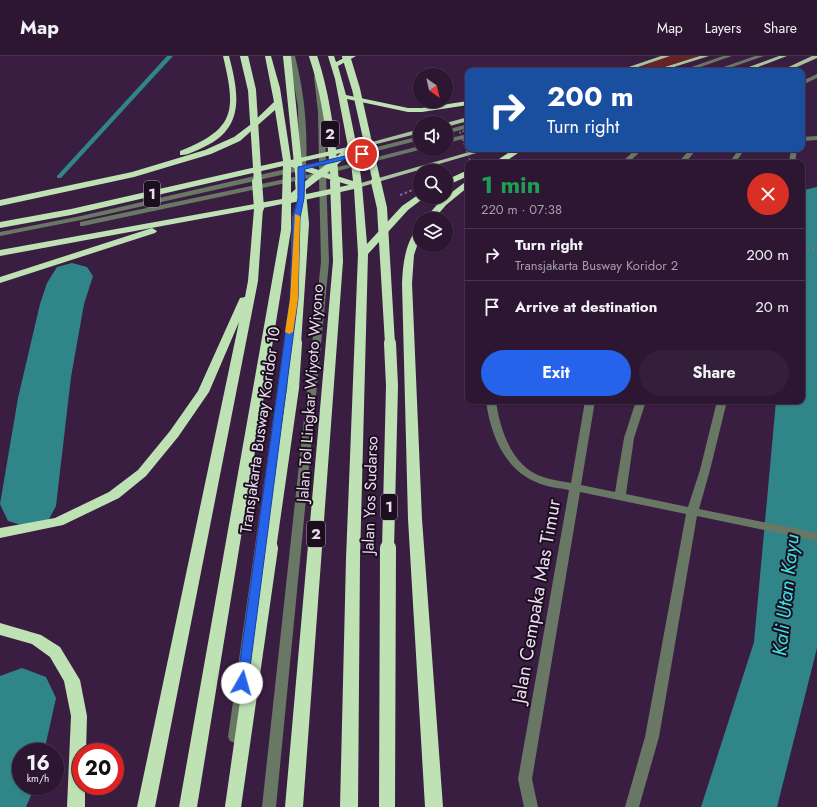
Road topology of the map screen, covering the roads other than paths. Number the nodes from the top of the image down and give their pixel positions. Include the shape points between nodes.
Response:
1 (226, 56) edge
2 (244, 56) edge
3 (268, 56) edge
4 (287, 56) edge
5 (292, 56) edge
6 (310, 56) edge
7 (313, 56) edge
8 (331, 56) edge
9 (346, 56) edge
10 (353, 56) edge
11 (667, 56) edge
12 (706, 56) edge
13 (729, 56) edge
14 (761, 56) edge
15 (784, 56) edge
16 (817, 56) edge
17 (335, 65) junction
18 (629, 68) edge
19 (665, 68) edge
20 (692, 68) edge
21 (724, 68) edge
22 (750, 68) edge
23 (790, 68) edge
24 (817, 76) edge
25 (805, 82) edge
26 (342, 96) junction
27 (278, 103) junction
28 (465, 103) edge
29 (465, 120) edge
30 (453, 123) edge
31 (465, 127) edge
32 (453, 130) edge
33 (413, 133) edge
34 (465, 137) edge
35 (817, 138) edge
36 (413, 139) edge
37 (453, 139) edge
38 (805, 139) edge
39 (413, 150) edge
40 (354, 152) junction
41 (476, 152) edge
42 (515, 152) edge
43 (636, 152) edge
44 (691, 152) edge
45 (507, 157) junction
46 (322, 159) junction
47 (339, 159) junction
48 (500, 160) edge
49 (502, 160) edge
50 (627, 160) edge
51 (684, 160) edge
52 (355, 166) junction
53 (287, 167) junction
54 (302, 168) junction
55 (142, 173) junction
56 (323, 173) junction
57 (465, 174) edge
58 (287, 180) junction
59 (453, 180) edge
60 (358, 185) junction
61 (465, 185) edge
62 (322, 194) junction
63 (296, 196) junction
64 (0, 203) edge
65 (413, 203) edge
66 (435, 212) edge
67 (207, 214) junction
68 (81, 221) junction
69 (0, 225) edge
70 (43, 225) junction
71 (0, 234) edge
72 (0, 240) edge
73 (413, 243) edge
74 (0, 253) edge
75 (363, 254) junction
76 (0, 280) edge
77 (253, 281) junction
78 (491, 404) edge
79 (589, 404) edge
80 (640, 404) edge
81 (721, 404) edge
82 (574, 487) junction
83 (620, 496) junction
84 (692, 512) junction
85 (0, 533) edge
86 (817, 537) edge
87 (0, 629) edge
88 (76, 807) edge
89 (146, 807) edge
90 (188, 807) edge
91 (226, 807) edge
92 (233, 807) edge
93 (269, 807) edge
94 (294, 807) edge
95 (349, 807) edge
96 (387, 807) edge
97 (434, 807) edge
98 (531, 807) edge
99 (632, 807) edge

1 - 55 highway via 233,104 227,125 206,143
2 - 77 highway, bridge via 252,90 259,208
3 - 27 highway
4 - 92 highway, Jalan Tol Lingkar Wiyoto Wiyono, bridge via 304,224 293,388
5 - 54 lane, Transjakarta Busway Koridor 10 via 296,69
6 - 46 lane via 316,71 321,112
7 - 94 highway, Jalan Tol Lingkar Wiyoto Wiyono / 2, bridge via 321,77 330,140 337,214 338,261
8 - 17 highway, Jalan Yos Sudarso
9 - 96 highway, Jalan Yos Sudarso / 1, bridge via 356,89 382,208 386,249 392,386 387,577
10 - 17 highway
11 - 18 main road
12 - 19 main road
13 - 20 lane
14 - 21 lane
15 - 22 main road
16 - 23 main road
17 - 26 highway, Jalan Yos Sudarso
24 - 25 lane
26 - 28 highway via 408,110
26 - 40 highway, Jalan Yos Sudarso
27 - 53 highway
27 - 55 highway via 254,127 237,139 209,152
29 - 30 main road
31 - 32 lane
33 - 40 main road
34 - 37 lane
35 - 38 lane
36 - 40 lane
39 - 52 lane
40 - 46 highway
40 - 47 highway
40 - 52 highway, Jalan Yos Sudarso
41 - 60 main road
42 - 45 highway
43 - 50 lane
44 - 51 lane
45 - 48 highway
45 - 49 highway
46 - 47 lane
46 - 54 highway
46 - 56 lane
47 - 56 highway
52 - 56 lane
52 - 60 highway, Jalan Yos Sudarso
53 - 54 highway
53 - 58 highway
53 - 68 lane
53 - 70 highway, 1 via 71,212
54 - 56 highway
54 - 58 lane
54 - 63 lane, Transjakarta Busway Koridor 10
55 - 64 highway
56 - 60 highway
56 - 62 lane
56 - 63 highway
57 - 59 highway
58 - 63 highway
58 - 68 lane
60 - 62 highway, 1
60 - 75 highway, Jalan Yos Sudarso
61 - 66 highway
62 - 63 highway, 1
62 - 93 lane via 325,262
63 - 67 highway, 1
63 - 90 highway via 286,230
63 - 91 lane, Transjakarta Busway Koridor 10 via 294,299
65 - 75 highway via 405,208
67 - 74 highway, 1
67 - 76 highway
68 - 70 lane
69 - 70 highway, 1
70 - 71 lane
70 - 72 lane
73 - 97 highway via 407,283 415,519
75 - 95 highway, Jalan Yos Sudarso via 353,559
77 - 85 highway via 203,392 142,474 114,495 58,522
77 - 89 highway
78 - 82 lane via 498,432 520,468 540,480
79 - 82 lane, Jalan Cempaka Mas Timur
80 - 83 lane via 629,438
81 - 84 lane
82 - 83 lane
82 - 98 lane, Jalan Cempaka Mas Timur via 525,779
83 - 84 lane
84 - 86 lane
84 - 99 lane via 652,737
87 - 88 highway via 36,639 55,652 72,680 79,716

